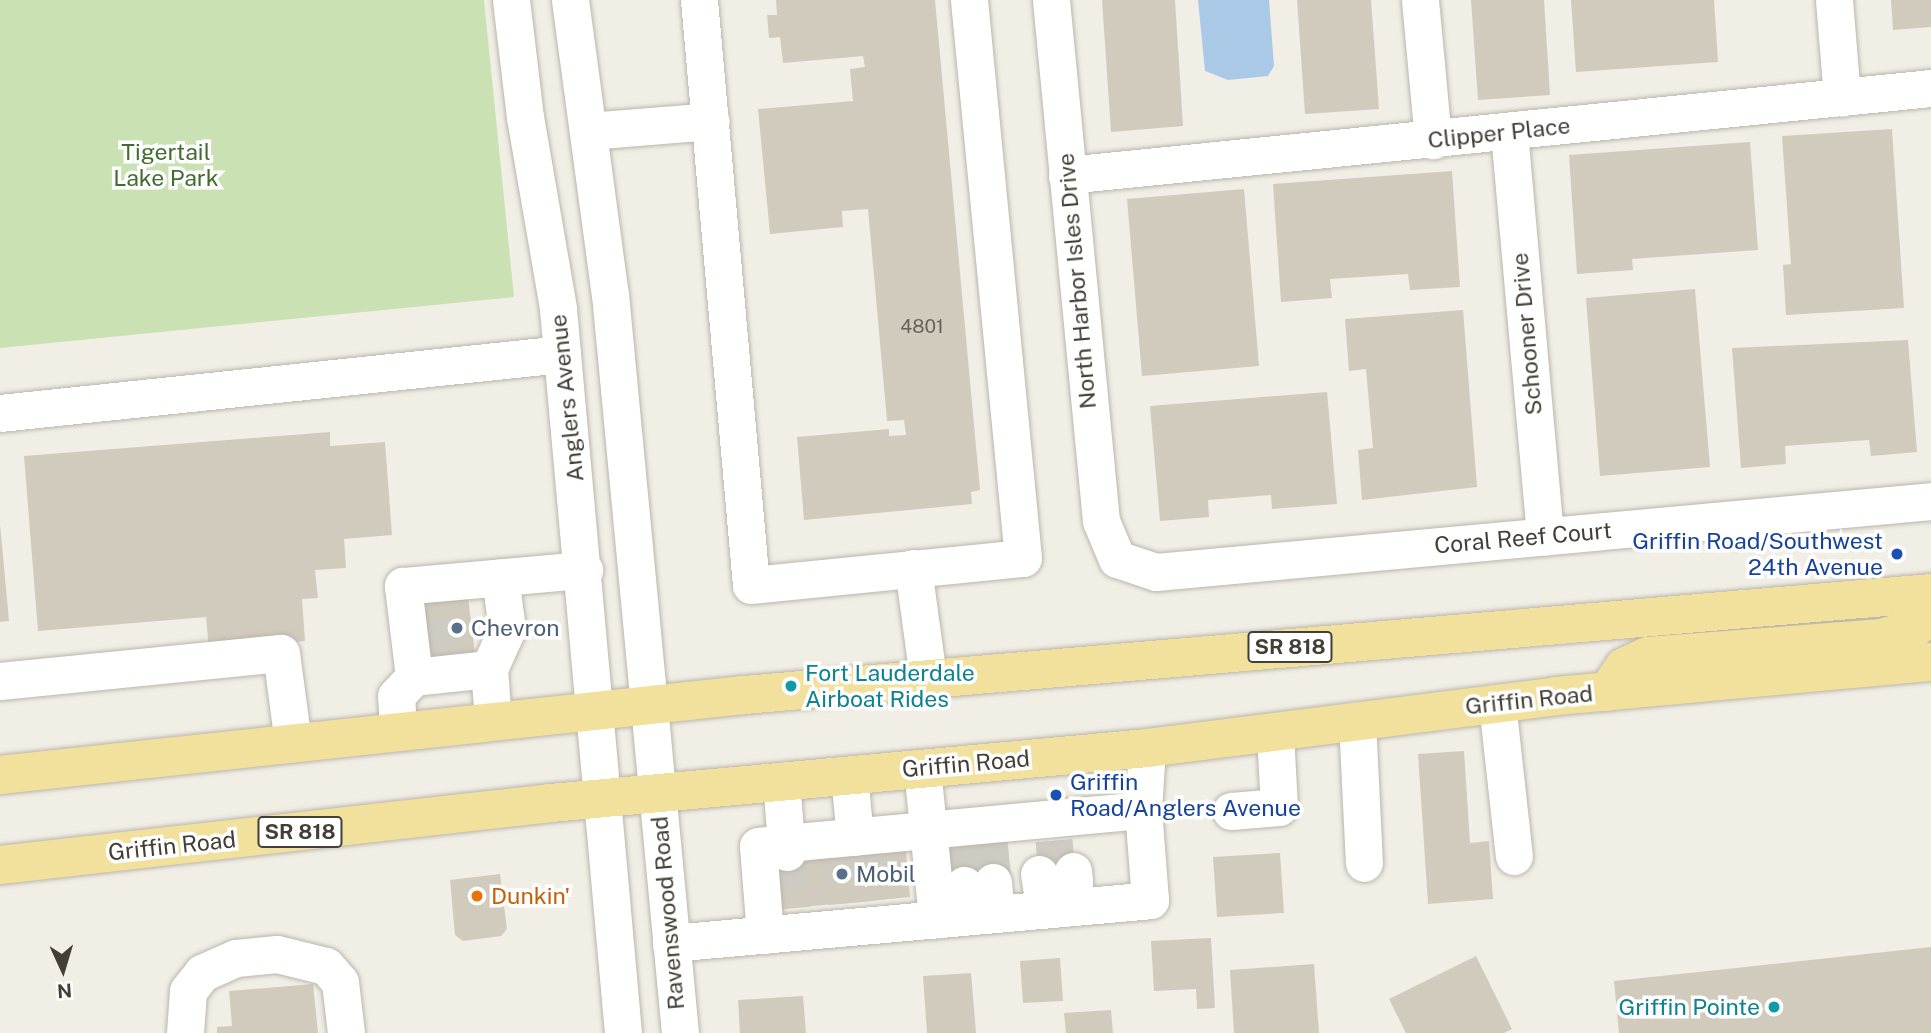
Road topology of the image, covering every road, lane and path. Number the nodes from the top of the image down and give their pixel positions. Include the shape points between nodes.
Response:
1 (510, 0) edge
2 (570, 0) edge
3 (699, 0) edge
4 (969, 0) edge
5 (1051, 0) edge
6 (1420, 0) edge
7 (1834, 0) edge
8 (1931, 88) edge
9 (1842, 98) junction
10 (710, 121) junction
11 (588, 131) junction
12 (1509, 132) junction
13 (1433, 140) junction
14 (1067, 175) junction
15 (562, 354) junction
16 (0, 413) edge
17 (1931, 501) edge
18 (1545, 536) junction
19 (1117, 559) joint
20 (913, 568) junction
21 (583, 570) junction
22 (500, 577) junction
23 (1931, 593) edge
24 (1931, 613) edge
25 (1931, 662) edge
26 (489, 669) junction
27 (414, 677) junction
28 (928, 678) junction
29 (0, 681) edge
30 (1607, 692) junction
31 (1497, 703) junction
32 (648, 704) junction
33 (597, 709) junction
34 (493, 720) junction
35 (1357, 721) junction
36 (398, 731) junction
37 (1275, 732) junction
38 (293, 743) junction
39 (1147, 748) junction
40 (922, 768) junction
41 (0, 775) edge
42 (849, 775) junction
43 (781, 780) junction
44 (657, 793) junction
45 (600, 799) junction
46 (1143, 810) junction
47 (1231, 811) dead end
48 (965, 834) junction
49 (857, 840) junction
50 (786, 847) junction
51 (1514, 856) dead end
52 (1055, 858) junction
53 (1364, 863) dead end
54 (0, 865) edge
55 (972, 903) junction
56 (784, 924) junction
57 (671, 943) junction
58 (185, 1033) edge
59 (346, 1033) edge
60 (623, 1033) edge
61 (680, 1033) edge

1 - 15 street, Anglers Avenue
2 - 11 street
3 - 10 street
4 - 20 street via 1023,558
5 - 14 street, North Harbor Isles Drive
6 - 13 street
7 - 9 street
8 - 9 street, Clipper Place
9 - 12 street, Clipper Place
10 - 11 street
10 - 20 street via 751,585
11 - 32 street via 610,294
12 - 13 street, Clipper Place
12 - 18 street, Schooner Drive
13 - 14 street, Clipper Place
14 - 19 street, North Harbor Isles Drive via 1101,522
15 - 16 street
15 - 21 street, Anglers Avenue
17 - 18 street, Coral Reef Court
18 - 19 street, Coral Reef Court via 1156,572
20 - 28 street
21 - 22 street
21 - 33 street, Anglers Avenue
22 - 26 street via 490,631
22 - 27 street via 403,586 416,640
23 - 28 main road, SR 818
24 - 30 main road via 1915,628 1882,638 1648,656 1624,667
25 - 30 main road, Griffin Road / SR 818
26 - 27 street
26 - 34 street
27 - 36 street via 396,696
28 - 32 main road, SR 818
29 - 38 street via 281,653
30 - 31 main road, Griffin Road / SR 818
31 - 35 main road, Griffin Road / SR 818
31 - 51 street
32 - 33 main road, SR 818
32 - 44 street
33 - 34 main road, SR 818
33 - 45 street, Anglers Avenue
34 - 36 main road, SR 818
35 - 37 main road, Griffin Road / SR 818
35 - 53 street
36 - 38 main road, SR 818
37 - 39 main road, Griffin Road / SR 818
37 - 47 street via 1279,807
38 - 41 main road, SR 818
39 - 40 main road, Griffin Road / SR 818
39 - 46 street
40 - 42 main road, Griffin Road / SR 818
40 - 48 street
42 - 43 main road, Griffin Road / SR 818
42 - 49 street
43 - 44 main road, Griffin Road / SR 818
43 - 50 street
44 - 45 main road, Griffin Road / SR 818
44 - 57 street, Ravenswood Road
45 - 54 main road, Griffin Road / SR 818
45 - 60 street
46 - 52 street
46 - 52 street via 1150,900
48 - 49 street
48 - 52 street
48 - 55 street
49 - 50 street
50 - 56 street via 758,846
52 - 55 street
55 - 56 street
56 - 57 street
57 - 61 street, Ravenswood Road
58 - 59 street via 188,991 202,973 236,958 277,954 326,966 340,982

